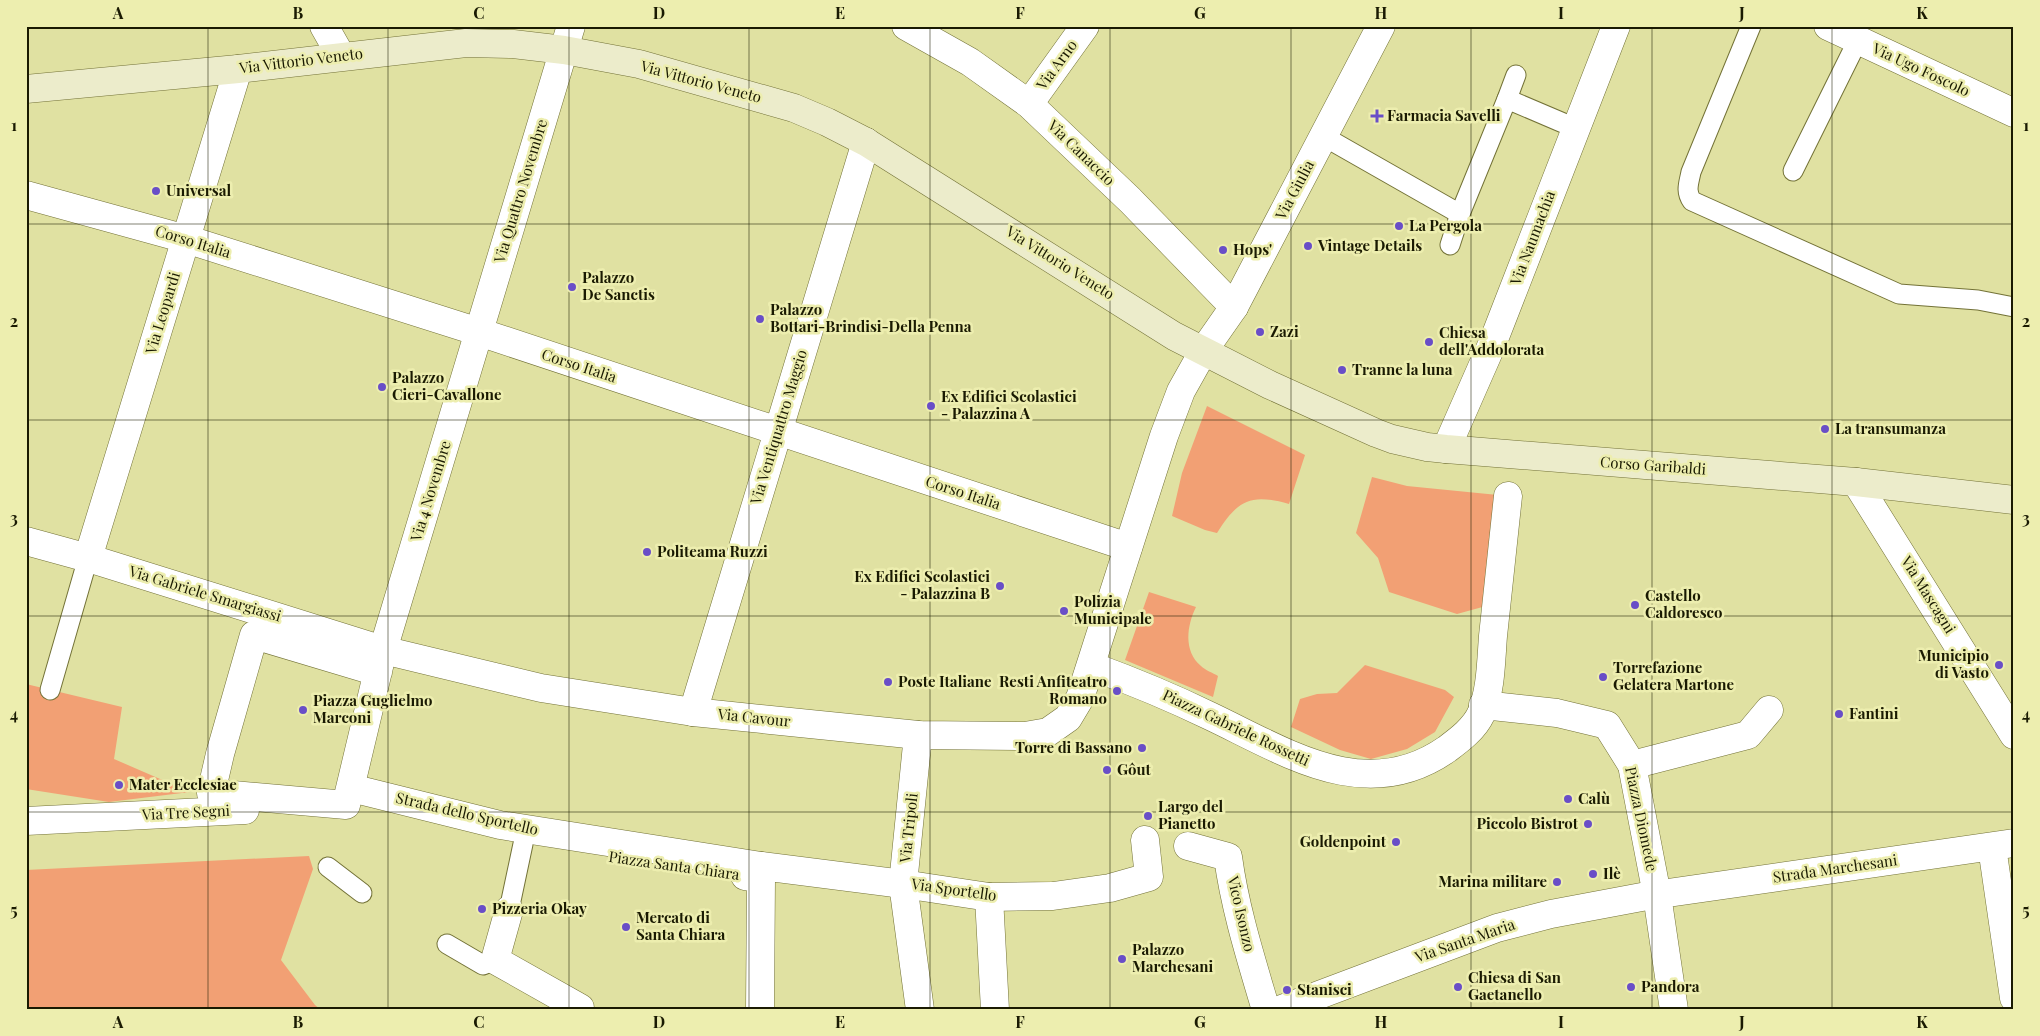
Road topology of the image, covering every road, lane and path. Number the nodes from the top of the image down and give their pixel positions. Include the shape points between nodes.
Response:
1 (324, 26) edge
2 (906, 26) edge
3 (1085, 26) edge
4 (1381, 26) edge
5 (1616, 26) edge
6 (1751, 26) edge
7 (1828, 26) edge
8 (567, 38) edge
9 (1858, 40) junction
10 (341, 56) junction
11 (238, 68) junction
12 (1516, 75) dead end
13 (26, 88) edge
14 (1506, 99) junction
15 (1030, 104) junction
16 (2014, 113) edge
17 (1575, 128) junction
18 (1323, 136) junction
19 (866, 142) junction
20 (1793, 171) dead end
21 (26, 195) edge
22 (1460, 214) junction
23 (186, 239) junction
24 (1450, 245) dead end
25 (1234, 307) junction
26 (2014, 307) edge
27 (479, 332) junction
28 (1204, 350) junction
29 (1300, 399) joint
30 (778, 432) junction
31 (1446, 449) junction
32 (1856, 482) junction
33 (1508, 496) dead end
34 (2014, 500) edge
35 (26, 541) edge
36 (1128, 547) junction
37 (88, 558) junction
38 (380, 661) junction
39 (1091, 666) junction
40 (50, 690) dead end
41 (1483, 705) junction
42 (1769, 710) dead end
43 (693, 712) junction
44 (2014, 734) edge
45 (918, 735) junction
46 (1632, 765) junction
47 (349, 796) junction
48 (26, 821) edge
49 (1145, 840) dead end
50 (523, 844) joint
51 (2003, 845) edge
52 (1188, 846) dead end
53 (328, 867) dead end
54 (761, 872) junction
55 (903, 884) junction
56 (362, 893) dead end
57 (1657, 895) junction
58 (989, 897) junction
59 (509, 910) joint
60 (447, 944) dead end
61 (495, 960) junction
62 (2014, 998) edge
63 (1335, 1000) edge
64 (580, 1010) edge
65 (760, 1010) edge
66 (920, 1010) edge
67 (995, 1010) edge
68 (1266, 1010) edge
69 (1279, 1010) edge
70 (1674, 1010) edge

1 - 10 street
2 - 15 street, Via Canaccio via 970,62
3 - 15 street, Via Arno
4 - 18 street, Via Giulia
5 - 17 street, Via Naumachia
6 - 26 lane via 1692,172 1688,188 1692,201 1899,294 1978,300
7 - 9 street, Via Ugo Foscolo
8 - 10 street, Via Vittorio Veneto via 513,44 466,43
8 - 19 street, Via Vittorio Veneto via 639,64 794,108
8 - 27 street, Via Quattro Novembre
9 - 16 street, Via Ugo Foscolo
9 - 20 lane
10 - 11 street, Via Vittorio Veneto
11 - 13 street, Via Vittorio Veneto
11 - 23 street, Via Leopardi
12 - 14 lane
14 - 17 lane
14 - 22 lane
15 - 25 street, Via Canaccio
17 - 31 street, Via Naumachia via 1493,342
18 - 22 lane
18 - 25 street, Via Giulia
19 - 28 street, Via Vittorio Veneto via 1174,336
19 - 30 street, Via Ventiquattro Maggio
21 - 23 street, Corso Italia
22 - 24 lane
23 - 27 street, Corso Italia
23 - 37 street, Via Leopardi
25 - 28 street, Via Giulia
27 - 30 street, Corso Italia
27 - 38 street, Via 4 Novembre
28 - 29 street, Via Vittorio Veneto
28 - 36 street via 1181,391
29 - 31 street, Corso Garibaldi via 1392,439
30 - 36 street, Corso Italia
30 - 43 street, Via Ventiquattro Maggio
31 - 32 street, Corso Garibaldi
32 - 34 street, Corso Garibaldi
32 - 44 street, Via Mascagni
33 - 41 street, Piazza Gabriele Rossetti via 1489,678
35 - 37 street, Via Gabriele Smargiassi
36 - 39 street
37 - 38 street, Via Gabriele Smargiassi
37 - 40 lane
38 - 43 street, Via Cavour
38 - 47 street
38 - 47 street via 254,635 211,793
39 - 41 street, Piazza Gabriele Rossetti via 1156,690 1310,763 1356,774 1381,775 1405,770 1438,755 1470,730
39 - 45 street, Via Cavour via 1080,698 1068,718 1048,732 1025,736
41 - 46 street, Piazza Diomede via 1557,713 1607,725
42 - 46 street via 1748,735
43 - 45 street, Via Cavour
45 - 55 street, Via Tripoli
46 - 57 street, Piazza Diomede
47 - 48 street, Via Tre Segni
47 - 54 street, Strada dello Sportello
49 - 58 street, Via Sportello via 1150,877 1110,888 1053,896
50 - 54 street, Piazza Santa Chiara
50 - 59 lane, Piazza Santa Chiara
51 - 57 street, Strada Marchesani
51 - 62 street
52 - 68 street, Vico Isonzo via 1228,857 1243,929
53 - 56 lane
54 - 55 street, Via Sportello
54 - 65 street, Piazza Santa Chiara
55 - 58 street, Via Sportello
55 - 66 street, Via Tripoli
57 - 63 street, Via Santa Maria via 1551,914 1497,928
57 - 70 street, Piazza Diomede
58 - 67 street
59 - 61 street
60 - 61 lane via 483,965
61 - 64 street
63 - 69 street, Via Santa Maria

